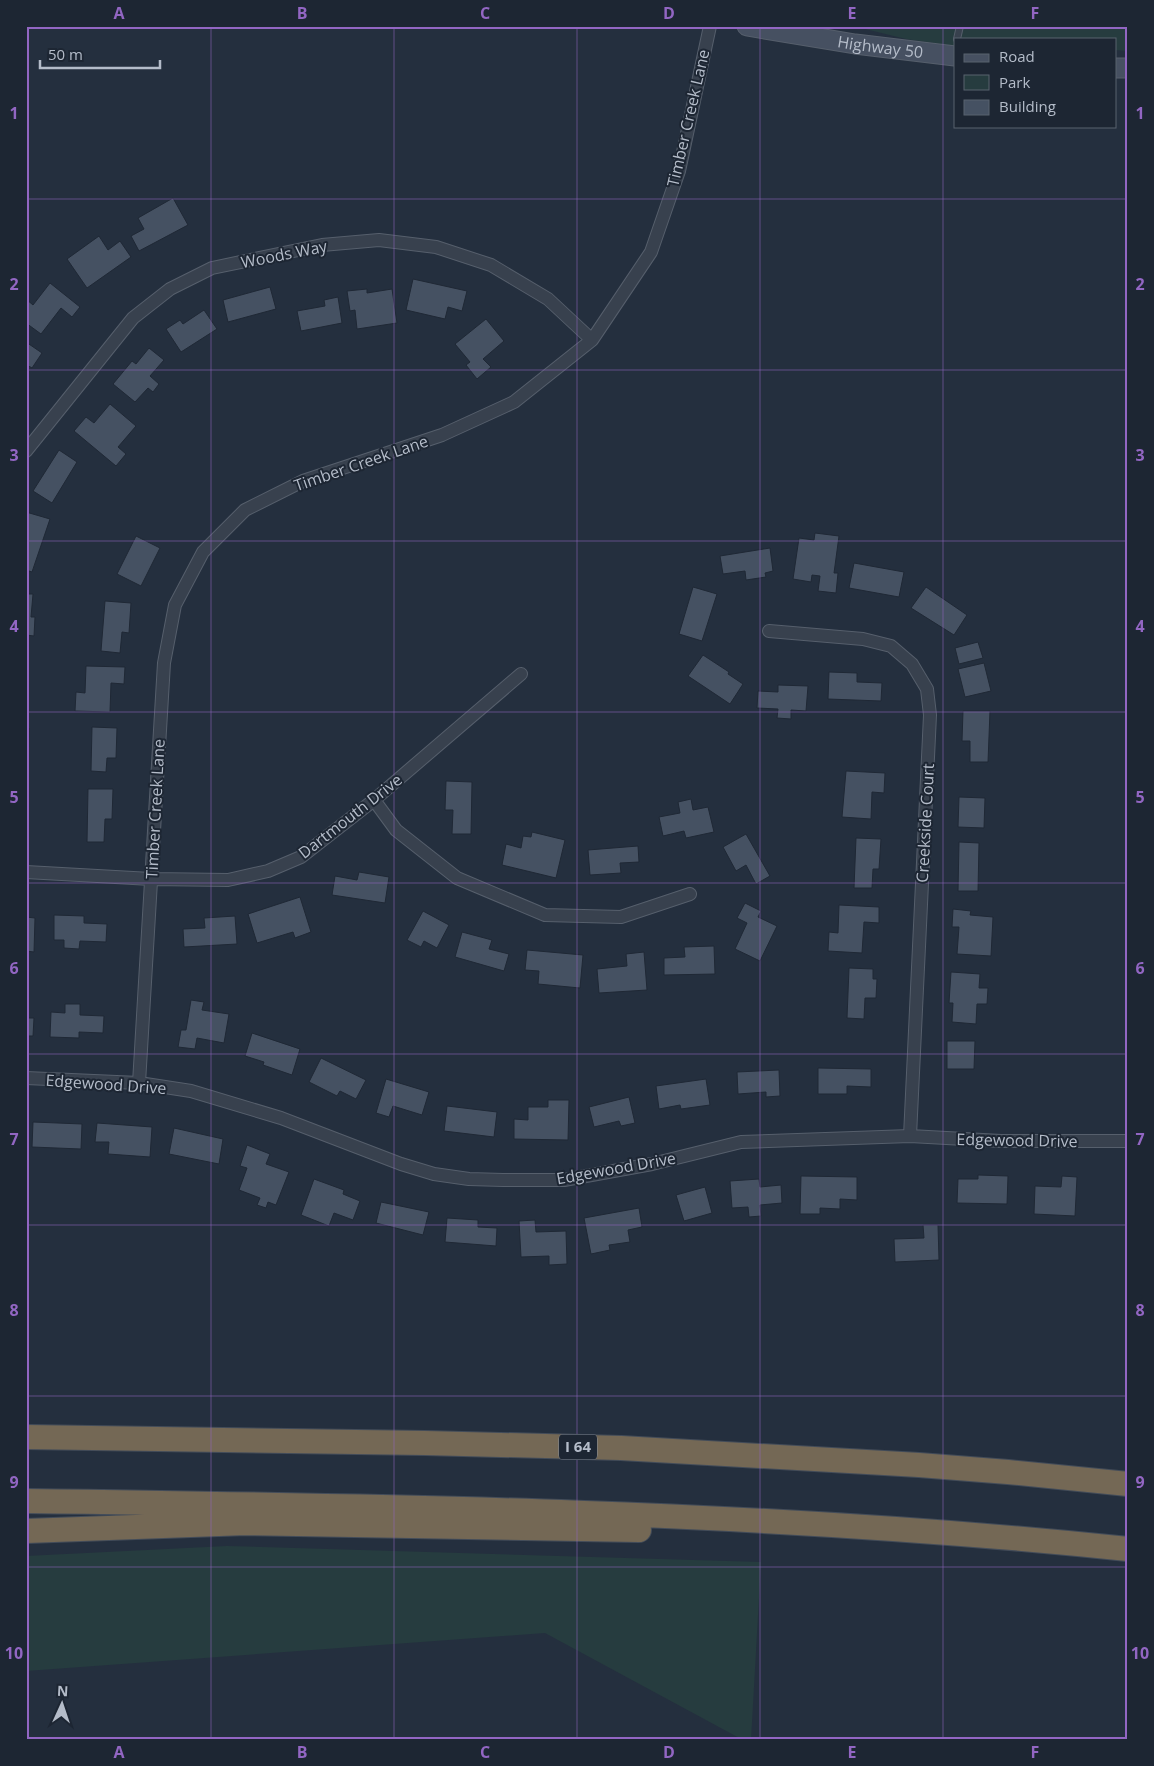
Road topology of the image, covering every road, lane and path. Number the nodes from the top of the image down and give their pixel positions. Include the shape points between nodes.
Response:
1 (710, 26) edge
2 (747, 26) edge
3 (954, 49) edge
4 (592, 340) junction
5 (26, 450) edge
6 (769, 631) dead end
7 (521, 674) dead end
8 (374, 800) junction
9 (26, 872) edge
10 (151, 879) junction
11 (690, 894) dead end
12 (26, 1078) edge
13 (139, 1083) junction
14 (910, 1136) junction
15 (1128, 1141) edge
16 (26, 1437) edge
17 (1128, 1484) edge
18 (26, 1501) edge
19 (765, 1520) junction
20 (26, 1531) edge
21 (1128, 1549) edge

1 - 4 street, Timber Creek Lane via 679,171 650,252
2 - 3 main road, Highway 50 via 856,44
4 - 5 street, Woods Way via 548,299 491,265 436,247 379,240 322,244 212,268 170,289 133,318
4 - 10 street, Timber Creek Lane via 514,402 442,435 303,481 246,510 203,552 175,605 164,663
6 - 14 street, Creekside Court via 863,639 891,646 912,664 927,689 930,715
7 - 8 street, Dartmouth Drive
8 - 10 street, Dartmouth Drive via 300,856 268,871 228,880
8 - 11 street via 396,830 457,878 545,915 621,917
9 - 10 street, Dartmouth Drive
10 - 13 street, Timber Creek Lane
12 - 13 street, Edgewood Drive
13 - 14 street, Edgewood Drive via 191,1091 281,1118 402,1164 434,1174 469,1179 564,1180 652,1164 741,1142
14 - 15 street, Edgewood Drive via 1001,1142
16 - 17 highway, I 64 via 621,1448 919,1465
18 - 19 highway via 426,1508
19 - 20 highway via 652,1530 246,1523
19 - 21 highway via 924,1530

